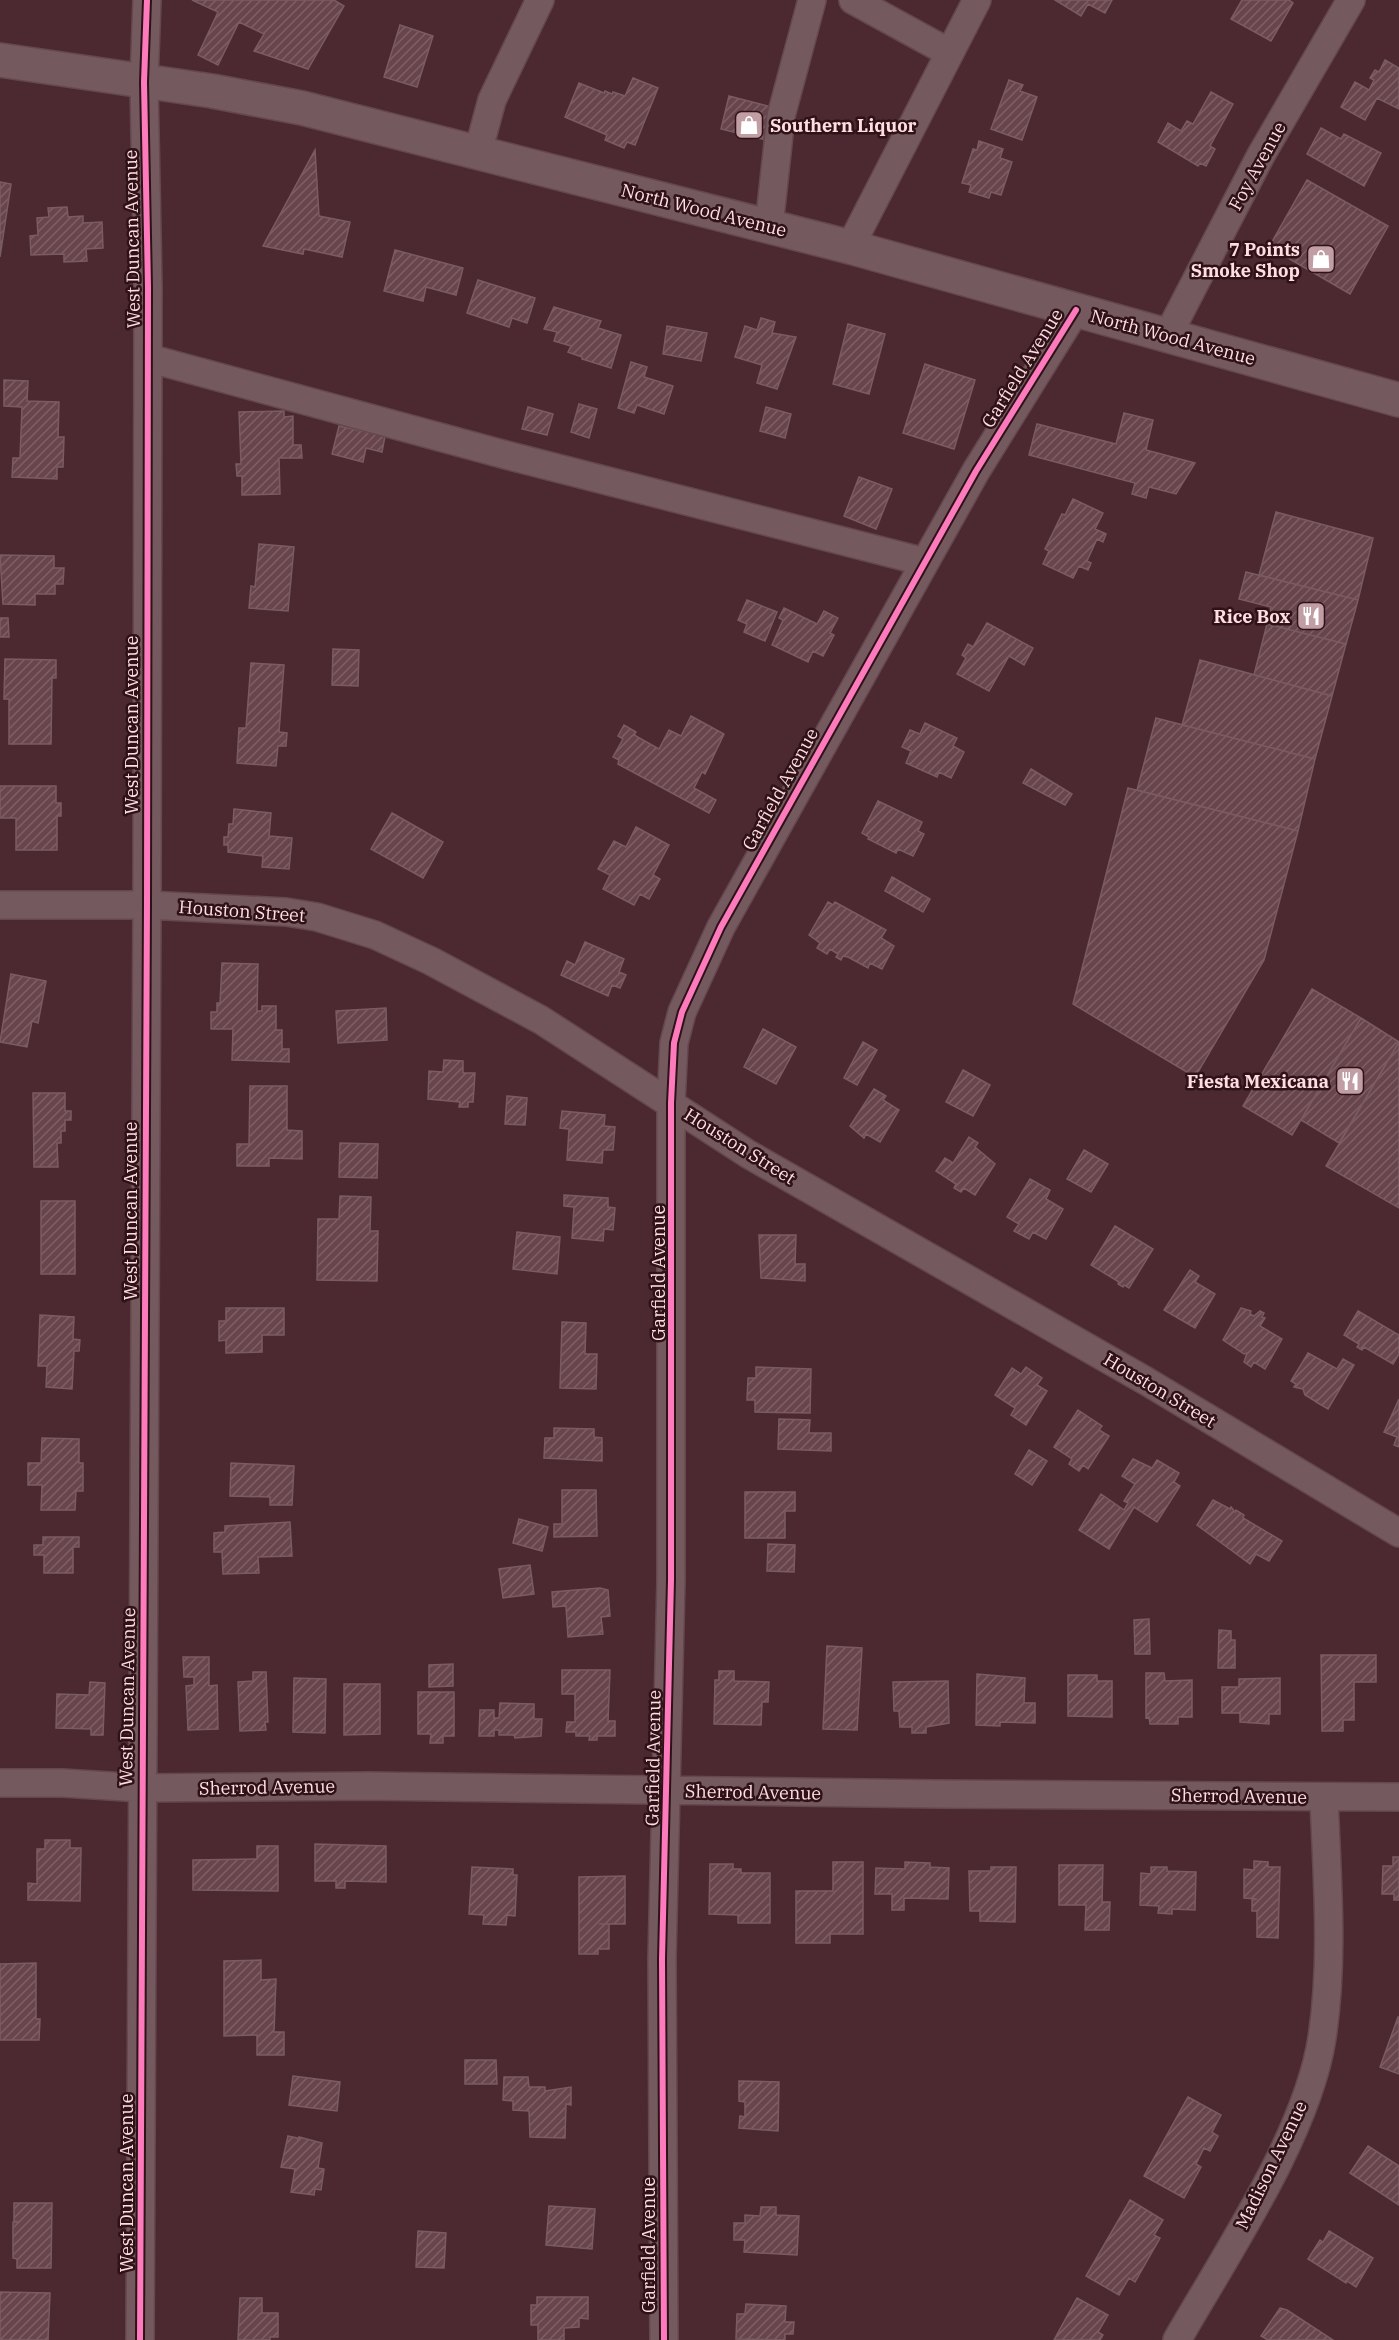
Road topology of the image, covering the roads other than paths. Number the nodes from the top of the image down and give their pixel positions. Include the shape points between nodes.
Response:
1 (147, 0) edge
2 (540, 0) edge
3 (812, 0) edge
4 (853, 0) edge
5 (977, 0) edge
6 (1351, 0) edge
7 (948, 52) junction
8 (0, 60) edge
9 (144, 82) junction
10 (478, 152) junction
11 (769, 226) junction
12 (850, 247) junction
13 (1076, 310) junction
14 (1168, 334) junction
15 (148, 358) junction
16 (1399, 400) edge
17 (926, 562) junction
18 (0, 904) edge
19 (147, 905) junction
20 (671, 1103) junction
21 (1399, 1533) edge
22 (0, 1783) edge
23 (141, 1788) junction
24 (668, 1790) junction
25 (1399, 1797) edge
26 (1324, 1798) junction
27 (141, 2340) edge
28 (664, 2340) edge
29 (1177, 2340) edge

1 - 9 street, West Duncan Avenue
2 - 10 street via 492,100
3 - 11 street via 781,116
4 - 7 street
5 - 7 street
6 - 14 street, Foy Avenue via 1261,155
7 - 12 street
8 - 9 main road, North Wood Avenue
9 - 10 main road, North Wood Avenue via 302,108
9 - 15 street, West Duncan Avenue
10 - 11 main road, North Wood Avenue
11 - 12 main road, North Wood Avenue
12 - 13 main road, North Wood Avenue
13 - 14 main road, North Wood Avenue
13 - 17 street, Garfield Avenue via 976,471
14 - 16 main road, North Wood Avenue
15 - 17 street via 506,455
15 - 19 street, West Duncan Avenue
17 - 20 street, Garfield Avenue via 721,927 682,1012 674,1043
18 - 19 street, Houston Street
19 - 20 street, Houston Street via 286,912 375,935 531,1015
19 - 23 street, West Duncan Avenue
20 - 21 street, Houston Street via 748,1154 1146,1381
20 - 24 street, Garfield Avenue
22 - 23 street, Sherrod Avenue
23 - 24 street, Sherrod Avenue
23 - 27 street, West Duncan Avenue
24 - 26 street, Sherrod Avenue
24 - 28 street, Garfield Avenue via 662,1959
25 - 26 street, Sherrod Avenue
26 - 29 street, Madison Avenue via 1327,1982 1314,2073 1265,2184

